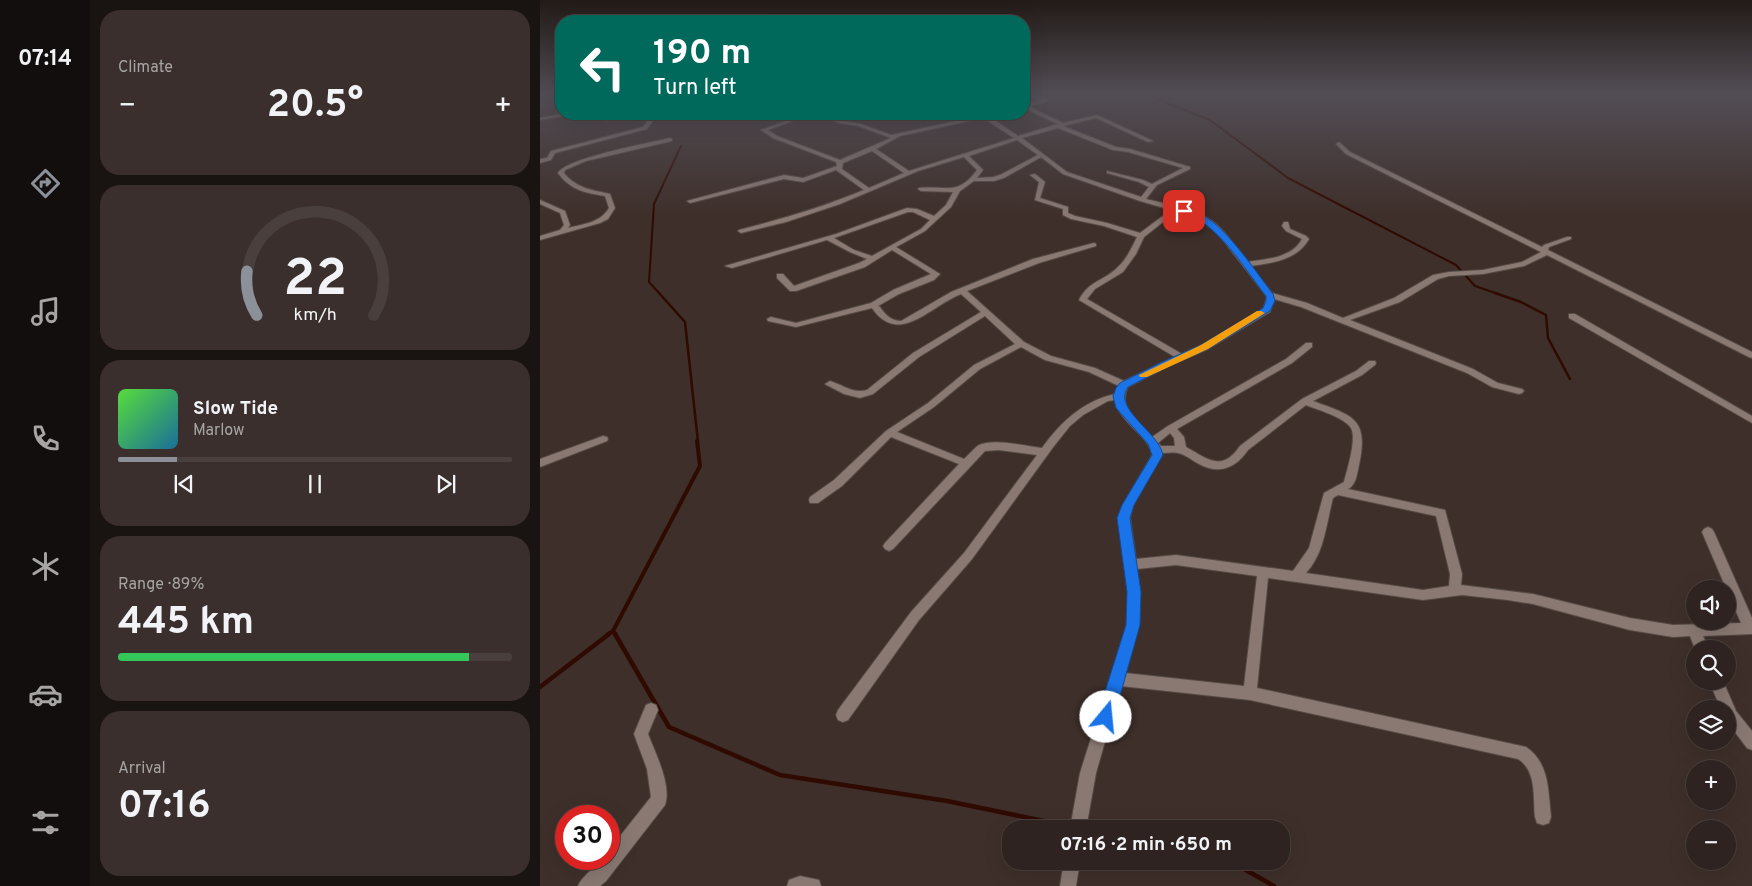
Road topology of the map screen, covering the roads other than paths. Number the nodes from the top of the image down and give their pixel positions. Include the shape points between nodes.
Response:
1 (625, 133) edge
2 (769, 133) edge
3 (879, 133) edge
4 (910, 133) edge
5 (1009, 133) edge
6 (1033, 133) edge
7 (1078, 133) edge
8 (1134, 133) edge
9 (900, 136) junction
10 (1015, 138) junction
11 (670, 140) dead end
12 (1150, 141) dead end
13 (1339, 144) dead end
14 (872, 149) junction
15 (965, 155) junction
16 (1042, 155) junction
17 (540, 161) edge
18 (839, 164) junction
19 (1109, 172) dead end
20 (908, 173) junction
21 (1033, 176) dead end
22 (973, 179) junction
23 (1152, 186) junction
24 (920, 189) dead end
25 (868, 190) junction
26 (958, 190) junction
27 (1142, 200) junction
28 (690, 201) dead end
29 (540, 202) edge
30 (1176, 209) junction
31 (936, 218) junction
32 (1286, 224) dead end
33 (564, 231) junction
34 (741, 231) dead end
35 (1140, 236) junction
36 (540, 238) edge
37 (828, 238) junction
38 (1569, 238) dead end
39 (1094, 245) dead end
40 (892, 247) junction
41 (1544, 251) junction
42 (873, 259) junction
43 (1245, 265) junction
44 (729, 266) dead end
45 (780, 276) dead end
46 (963, 292) junction
47 (1270, 295) junction
48 (874, 305) junction
49 (986, 312) junction
50 (1572, 316) dead end
51 (771, 319) dead end
52 (1341, 321) junction
53 (1021, 344) junction
54 (1309, 344) dead end
55 (1752, 355) edge
56 (1182, 357) junction
57 (1372, 364) dead end
58 (830, 384) dead end
59 (1124, 385) junction
60 (1519, 391) dead end
61 (1118, 396) junction
62 (1305, 401) junction
63 (1752, 420) edge
64 (1171, 428) junction
65 (889, 433) junction
66 (603, 439) dead end
67 (1155, 446) junction
68 (1181, 449) junction
69 (1044, 452) junction
70 (540, 463) edge
71 (966, 463) junction
72 (1337, 491) junction
73 (814, 500) dead end
74 (1708, 532) dead end
75 (889, 546) dead end
76 (1130, 565) junction
77 (1263, 572) junction
78 (1294, 577) junction
79 (1455, 591) junction
80 (1751, 628) edge
81 (1695, 632) junction
82 (1698, 640) edge
83 (1117, 680) junction
84 (1720, 690) edge
85 (1250, 693) junction
86 (651, 710) dead end
87 (843, 714) dead end
88 (1752, 743) edge
89 (1543, 818) dead end
90 (1080, 820) edge
91 (1071, 870) edge
92 (586, 886) edge
93 (795, 886) edge
94 (813, 886) edge
95 (1068, 886) edge

1 - 17 street via 553,152 549,159
2 - 18 street
3 - 9 street
4 - 9 street
5 - 10 street
6 - 10 street
7 - 23 street via 1115,149 1188,168
8 - 12 street
9 - 14 street
10 - 15 street
10 - 16 street
11 - 33 street via 584,160 563,169 561,173 571,185 608,195 612,208 601,220
13 - 41 street via 1348,153
14 - 18 street
14 - 20 street
15 - 20 street
15 - 22 street via 980,169
16 - 22 street via 1000,179
16 - 27 street via 1065,173
18 - 25 street via 839,170
18 - 28 street via 803,180 784,177
19 - 23 street
20 - 25 street
21 - 35 street via 1042,182 1037,198 1066,208 1066,214 1073,218 1105,224
22 - 26 street
23 - 27 street
24 - 26 street
25 - 34 street via 809,213
26 - 31 street via 953,202
27 - 30 street
29 - 33 street via 563,212 567,225
30 - 35 street
30 - 43 street via 1196,214 1215,227
31 - 37 street via 910,210
31 - 40 street via 923,230
32 - 43 street via 1288,230 1306,239 1303,244 1282,258
33 - 36 street
35 - 56 street via 1120,270 1092,287 1083,300
37 - 42 street
37 - 44 street
38 - 41 street via 1546,246
39 - 46 street via 1036,261
40 - 42 street
40 - 48 street via 936,274
41 - 52 street via 1524,264 1436,277 1397,300
41 - 55 street
42 - 45 street via 794,289
43 - 47 street
46 - 48 street via 903,323 881,315
46 - 49 street
47 - 52 street
47 - 56 street via 1267,310
48 - 51 street via 796,325
49 - 53 street
49 - 58 street via 916,355 870,392 860,395
50 - 63 street
52 - 60 street via 1470,371 1495,385
53 - 59 street via 1048,358 1092,370
53 - 65 street via 977,367 931,405
54 - 64 street via 1289,361
56 - 59 street
57 - 62 street
59 - 61 street
61 - 67 street via 1121,408
61 - 69 street via 1105,399 1080,413
62 - 68 street via 1244,448 1237,458 1224,465 1210,465
62 - 72 street via 1341,416 1358,432 1349,484
64 - 67 street
64 - 68 street via 1179,436
65 - 71 street
65 - 73 street via 838,483
66 - 70 street
67 - 68 street
67 - 76 street via 1157,455 1124,518
69 - 71 street via 999,446 982,448
69 - 87 street via 968,556 915,616
71 - 75 street
72 - 78 street via 1328,496 1314,555
72 - 79 street via 1441,513 1456,574
74 - 80 street
76 - 77 street via 1176,560
76 - 83 street via 1134,592 1133,625
77 - 78 street
77 - 85 street
78 - 79 street via 1424,595
79 - 81 street via 1533,599 1630,624
80 - 81 street
81 - 82 street
83 - 85 street
83 - 90 street via 1088,774
84 - 88 street via 1731,716
85 - 89 street via 1521,752 1537,768
86 - 92 street via 641,734 655,769 659,799 600,875
91 - 95 street
93 - 94 street

